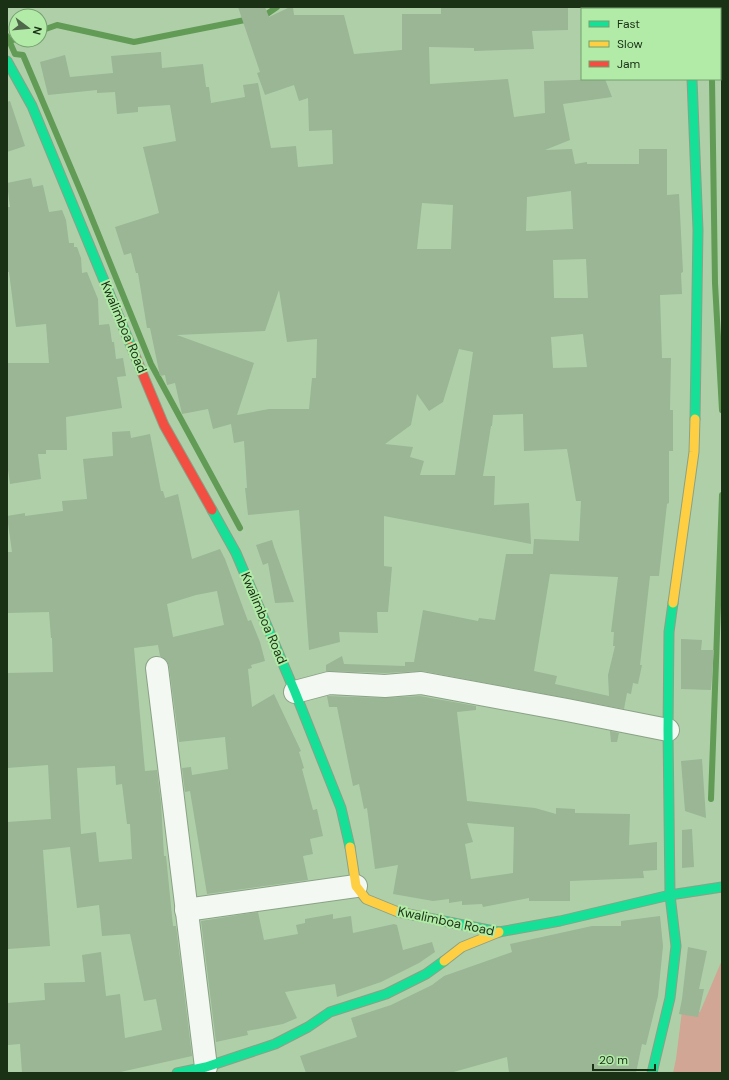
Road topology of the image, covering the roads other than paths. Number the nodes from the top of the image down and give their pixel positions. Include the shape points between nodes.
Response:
1 (7, 62) edge
2 (692, 80) edge
3 (157, 668) dead end
4 (295, 692) junction
5 (668, 730) junction
6 (356, 886) junction
7 (722, 887) edge
8 (670, 895) junction
9 (186, 910) junction
10 (499, 932) junction
11 (206, 1066) junction
12 (177, 1073) edge
13 (652, 1073) edge

1 - 4 street, Kwalimboa Road via 32,106 164,425 236,554
2 - 5 street via 698,230 694,452 669,632
3 - 9 street
4 - 5 street via 329,683 385,686 421,683
4 - 6 street, Kwalimboa Road via 341,808
5 - 8 street
6 - 9 street
6 - 10 street, Kwalimboa Road via 366,899 398,912
7 - 8 street, Kwalimboa Road
8 - 10 street, Kwalimboa Road via 560,921
8 - 13 street via 676,946 670,998
9 - 11 street
10 - 11 street via 462,947 426,974 386,994 330,1012 275,1044
11 - 12 street

